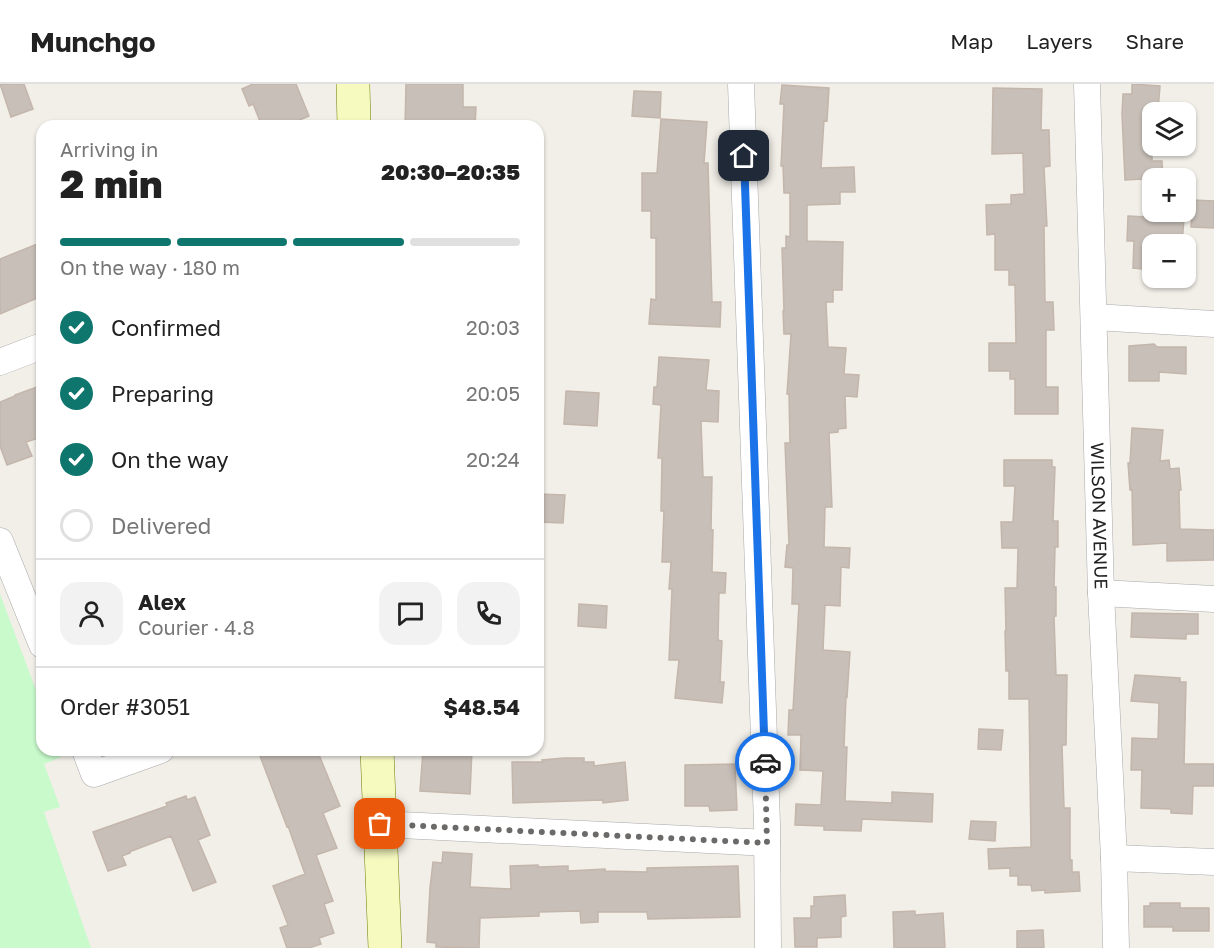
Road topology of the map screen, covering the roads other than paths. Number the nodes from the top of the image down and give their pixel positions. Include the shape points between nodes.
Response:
1 (353, 84) edge
2 (741, 84) edge
3 (1087, 84) edge
4 (354, 120) edge
5 (1094, 317) junction
6 (1214, 324) edge
7 (36, 347) edge
8 (0, 362) edge
9 (0, 541) edge
10 (1101, 593) junction
11 (1214, 599) edge
12 (36, 630) edge
13 (87, 756) edge
14 (144, 756) edge
15 (378, 756) edge
16 (380, 824) junction
17 (767, 843) junction
18 (1114, 858) junction
19 (1214, 862) edge
20 (385, 948) edge
21 (768, 948) edge
22 (1116, 948) edge

1 - 4 main road
2 - 17 street
3 - 5 street, WILSON AVENUE
5 - 6 street
5 - 10 street, WILSON AVENUE
7 - 8 street
9 - 12 street
10 - 11 street
10 - 18 street, WILSON AVENUE
13 - 14 street via 94,774
15 - 16 main road
16 - 17 street
16 - 20 main road
17 - 21 street
18 - 19 street
18 - 22 street, WILSON AVENUE

